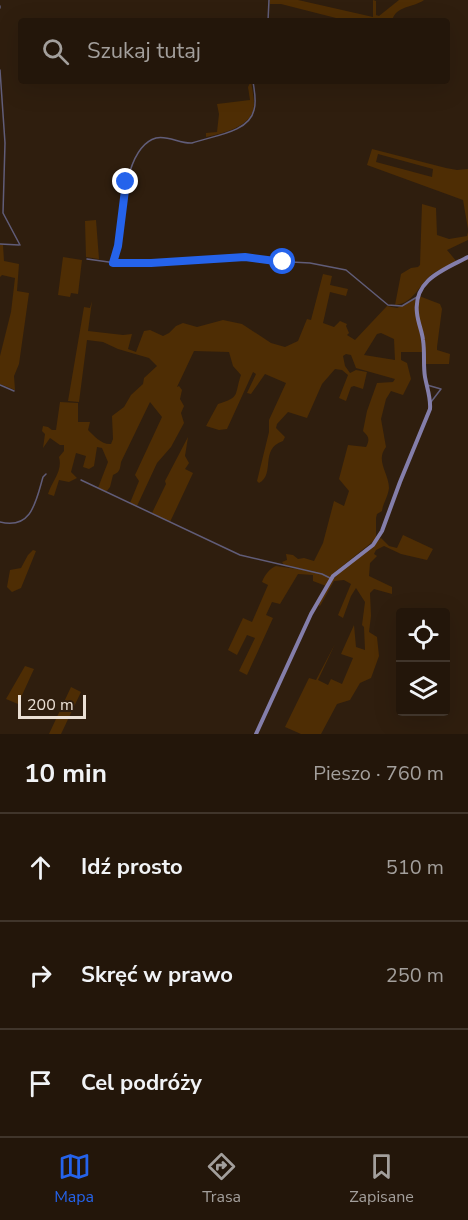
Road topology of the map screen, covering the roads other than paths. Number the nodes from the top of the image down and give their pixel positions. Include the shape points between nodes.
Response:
1 (269, 0) edge
2 (268, 18) edge
3 (0, 70) edge
4 (253, 84) edge
5 (0, 244) edge
6 (468, 257) edge
7 (87, 259) dead end
8 (113, 263) junction
9 (418, 296) junction
10 (0, 385) edge
11 (427, 385) junction
12 (14, 391) dead end
13 (431, 402) junction
14 (46, 474) dead end
15 (81, 480) dead end
16 (0, 522) edge
17 (332, 579) junction
18 (256, 734) edge

1 - 2 street
3 - 5 street via 5,143 3,213 20,244
4 - 8 street via 254,110 241,126 192,142 160,138 142,146 125,187
6 - 9 street via 433,276
7 - 8 street
8 - 9 street via 247,257 310,263 348,271 388,305 402,306
9 - 11 street
10 - 12 street
11 - 13 street
11 - 13 street via 441,388
13 - 17 street via 380,535
14 - 16 street via 24,520 15,524
15 - 17 street via 240,555
17 - 18 street via 311,614

